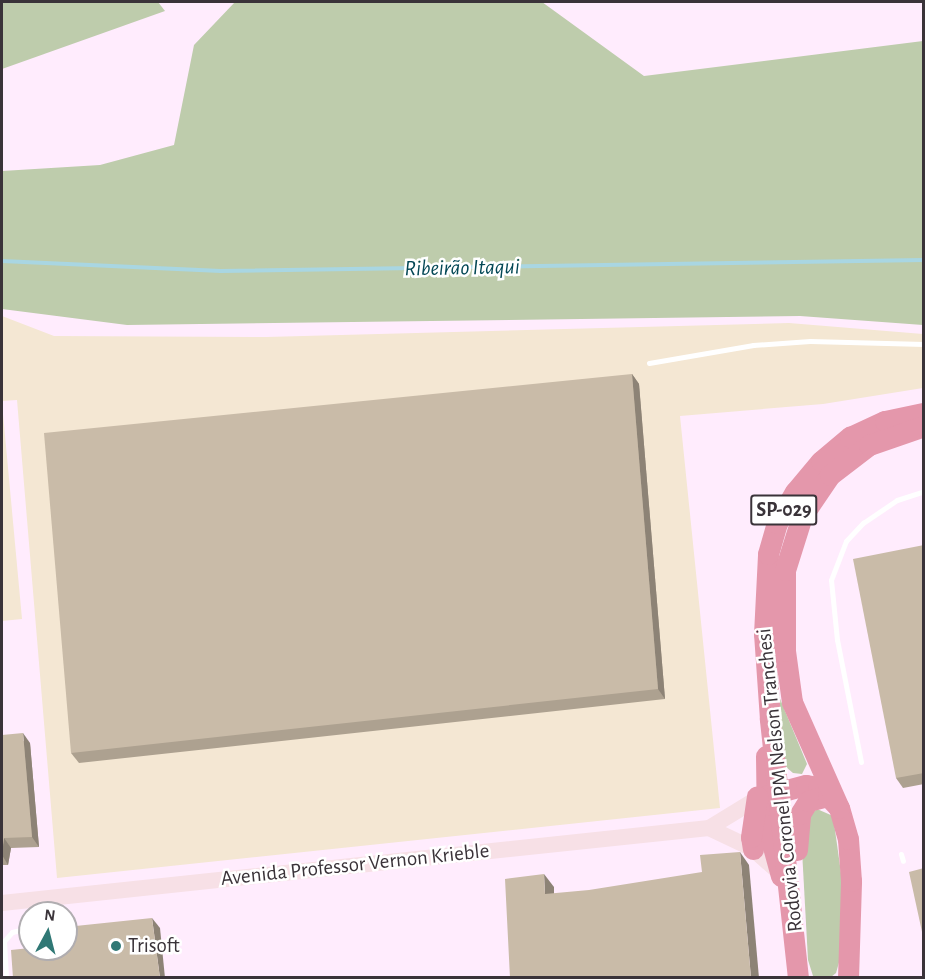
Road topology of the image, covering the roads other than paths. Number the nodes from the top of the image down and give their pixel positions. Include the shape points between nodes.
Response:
1 (924, 344) edge
2 (649, 363) dead end
3 (924, 412) edge
4 (924, 426) edge
5 (924, 491) edge
6 (770, 719) junction
7 (861, 762) dead end
8 (766, 796) junction
9 (833, 802) junction
10 (709, 828) junction
11 (753, 849) junction
12 (901, 854) dead end
13 (903, 861) dead end
14 (781, 874) junction
15 (78, 902) edge
16 (2, 903) edge
17 (18, 904) edge
18 (792, 904) junction
19 (18, 931) edge
20 (796, 950) junction
21 (847, 976) edge
22 (6, 978) edge
23 (798, 978) edge
24 (807, 978) edge

1 - 2 lane via 810,341 753,345
3 - 6 highway, Rodovia Coronel PM Nelson Tranchesi / SP-029 via 885,421 850,437 808,477 777,523 768,554 764,596
4 - 9 highway, Rodovia Coronel PM Nelson Tranchesi / SP-029 via 869,445 849,459 812,497 791,540 783,605 787,677 804,734
5 - 7 lane via 897,500 863,523 846,541 831,580 837,640
6 - 8 highway, Rodovia Coronel PM Nelson Tranchesi / SP-029
6 - 8 highway, SP-029
8 - 9 highway via 811,785 822,789
8 - 10 street, Avenida Professor Vernon Krieble
8 - 11 highway, SP-029
8 - 14 highway, SP-029 via 772,851
8 - 18 highway, Rodovia Coronel PM Nelson Tranchesi / SP-029
9 - 18 highway, SP-029 via 808,801 800,814
9 - 21 highway, Rodovia Coronel PM Nelson Tranchesi / SP-029 via 850,859
10 - 11 street
10 - 15 street, Avenida Professor Vernon Krieble
11 - 14 street
12 - 13 lane
14 - 18 highway, SP-029
16 - 17 street, Avenida Professor Vernon Krieble
18 - 20 highway, Rodovia Coronel PM Nelson Tranchesi / SP-029
19 - 22 lane via 4,941
20 - 23 highway, Rodovia Coronel PM Nelson Tranchesi / SP-029
20 - 24 highway, SP-029

